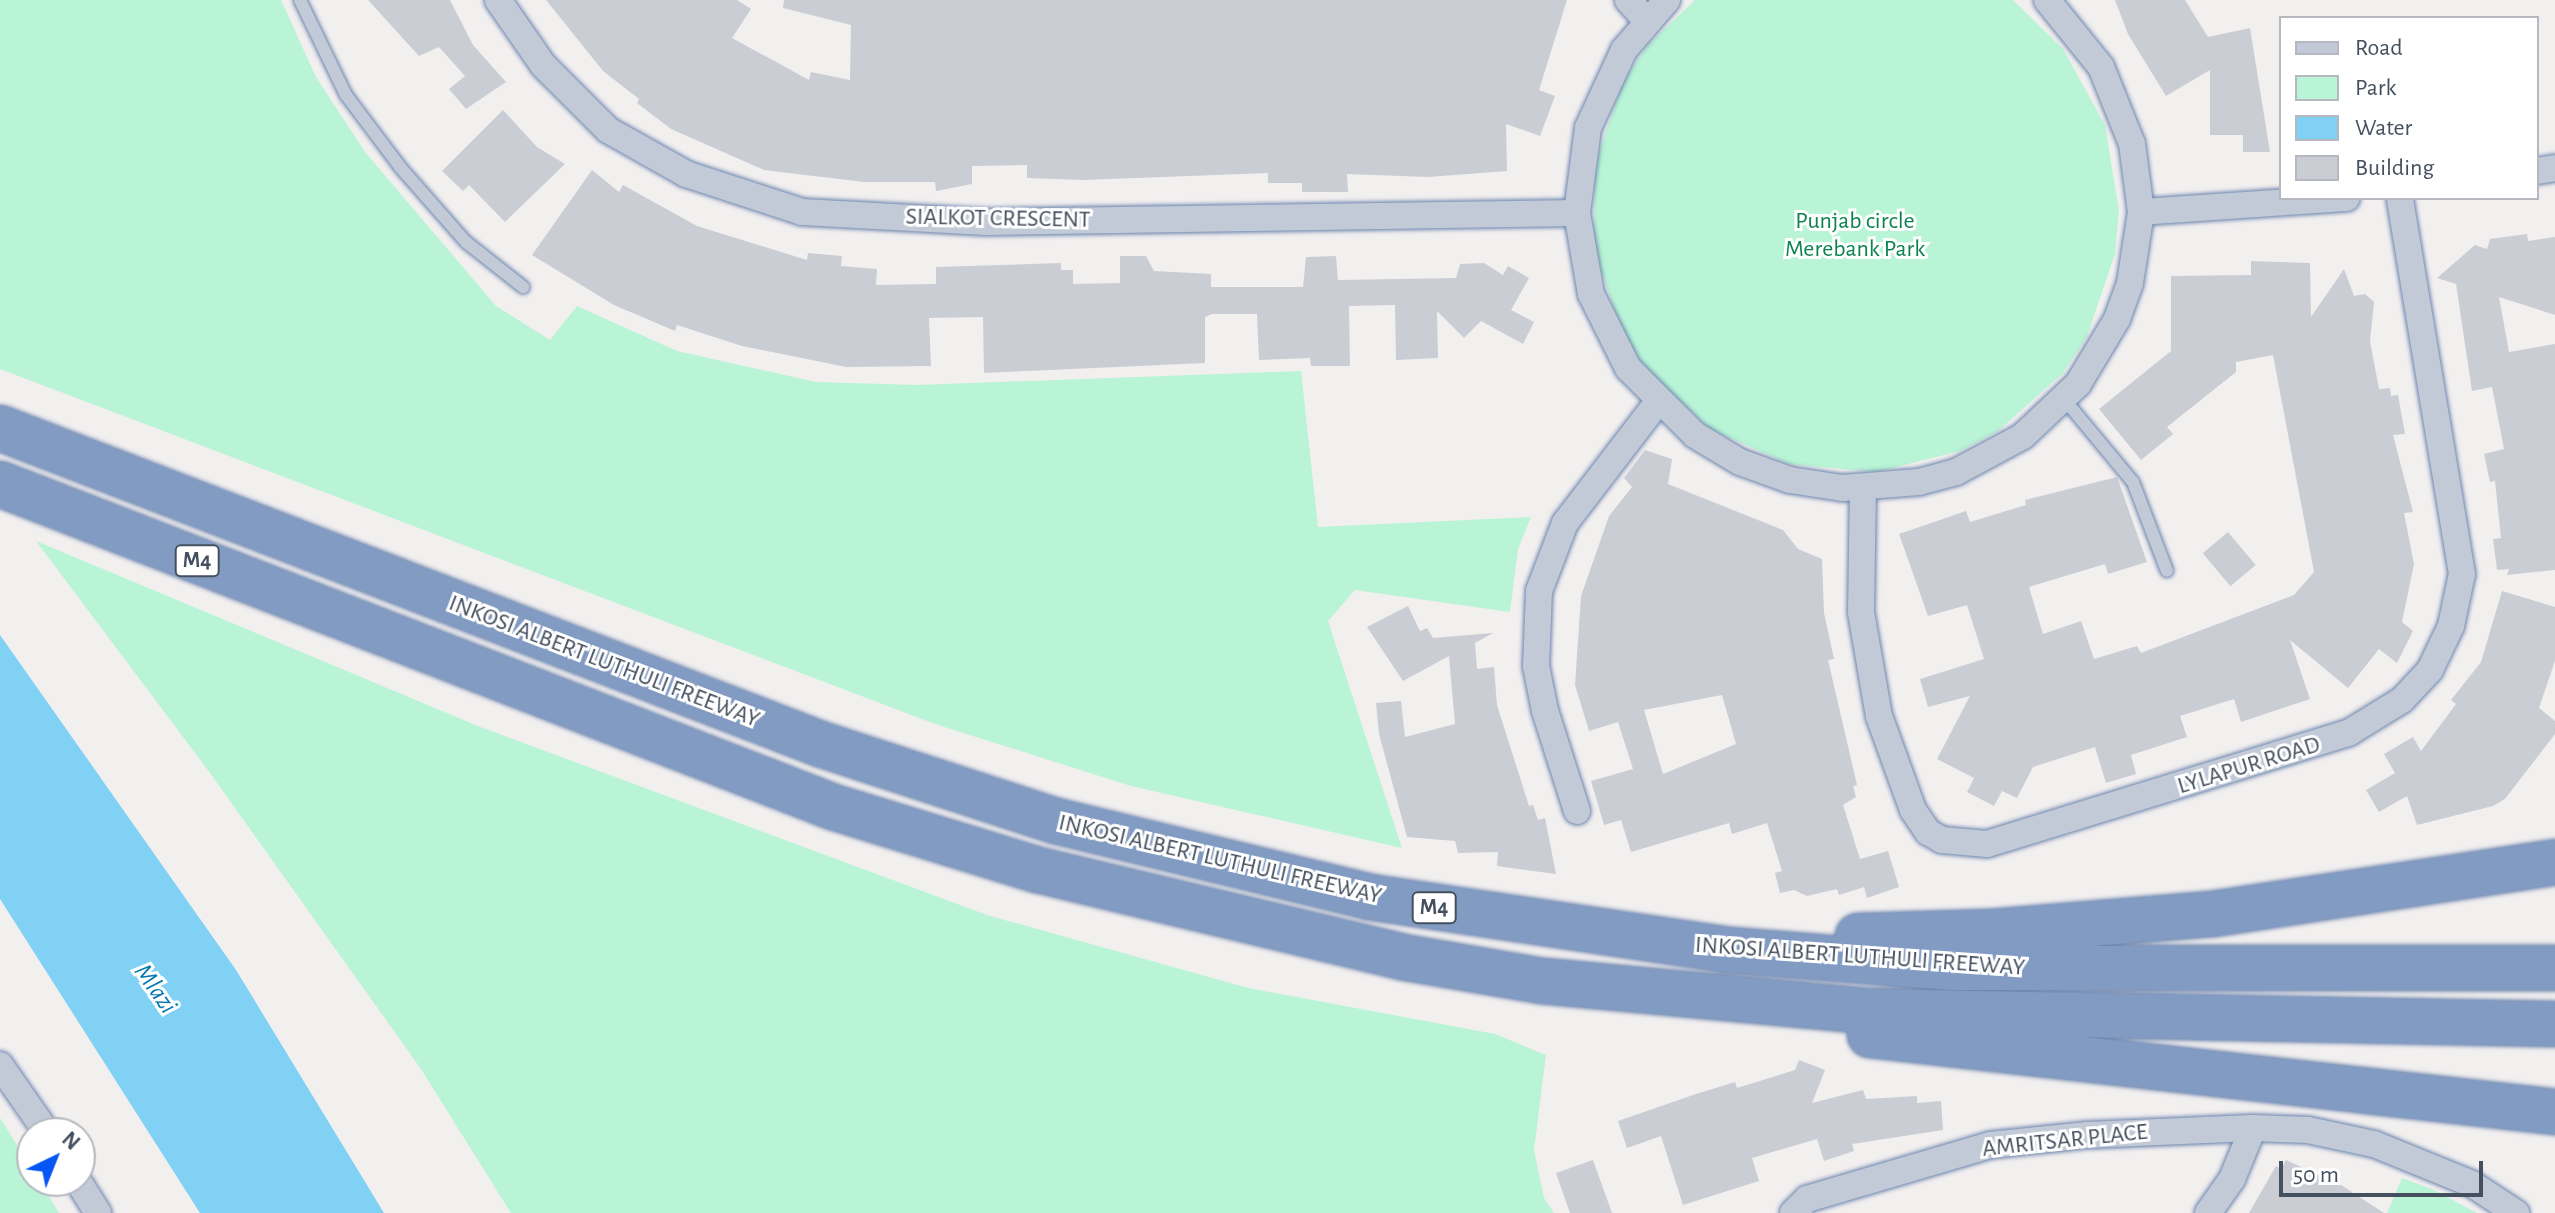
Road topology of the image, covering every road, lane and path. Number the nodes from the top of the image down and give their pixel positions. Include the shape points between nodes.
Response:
1 (300, 0) edge
2 (498, 0) edge
3 (1628, 0) edge
4 (1667, 0) edge
5 (2049, 0) edge
6 (1646, 20) junction
7 (2318, 200) edge
8 (2400, 200) edge
9 (2141, 212) junction
10 (1577, 213) junction
11 (523, 287) dead end
12 (2064, 399) junction
13 (1657, 403) junction
14 (0, 428) edge
15 (0, 484) edge
16 (1863, 487) junction
17 (2167, 571) dead end
18 (1577, 811) dead end
19 (2555, 862) edge
20 (1729, 950) junction
21 (2555, 968) edge
22 (1543, 981) junction
23 (2555, 1024) edge
24 (0, 1065) edge
25 (2555, 1112) edge
26 (36, 1117) edge
27 (2253, 1128) junction
28 (1793, 1213) edge
29 (2208, 1213) edge
30 (2516, 1213) edge

1 - 11 lane via 346,95 400,167 466,242
2 - 10 street, SIALKOT CRESCENT via 543,65 621,139 686,174 802,212 986,222
3 - 6 street
4 - 6 street
5 - 9 street via 2077,32 2120,104 2132,144
6 - 10 street via 1603,88 1588,128
7 - 9 street
8 - 16 street, LYLAPUR ROAD via 2462,574 2451,626 2430,670 2402,700 2350,732 1987,844 1942,840 1928,832 1913,810 1879,716 1861,612
9 - 12 street via 2130,283 2117,319 2100,353
10 - 13 street via 1591,294 1628,368
12 - 16 street via 2023,436 1956,472
12 - 17 lane via 2133,482
13 - 16 street via 1695,435 1740,462 1790,480
13 - 18 street via 1565,523 1539,591 1536,666
14 - 20 highway, INKOSI ALBERT LUTHULI FREEWAY / M4 via 820,744 1056,821 1369,897
15 - 22 highway, INKOSI ALBERT LUTHULI FREEWAY / M4 via 833,807 1038,870 1258,927
19 - 20 highway via 2213,914 1992,932 1843,936
20 - 21 highway, INKOSI ALBERT LUTHULI FREEWAY / M4 via 1967,968
22 - 23 highway, INKOSI ALBERT LUTHULI FREEWAY / M4 via 1869,1011
22 - 25 highway via 1789,1024 2013,1055
24 - 26 street
27 - 28 street, AMRITSAR PLACE via 1990,1145 1807,1199
27 - 29 street via 2232,1179
27 - 30 street, AMRITSAR PLACE via 2323,1132 2387,1148 2472,1184

